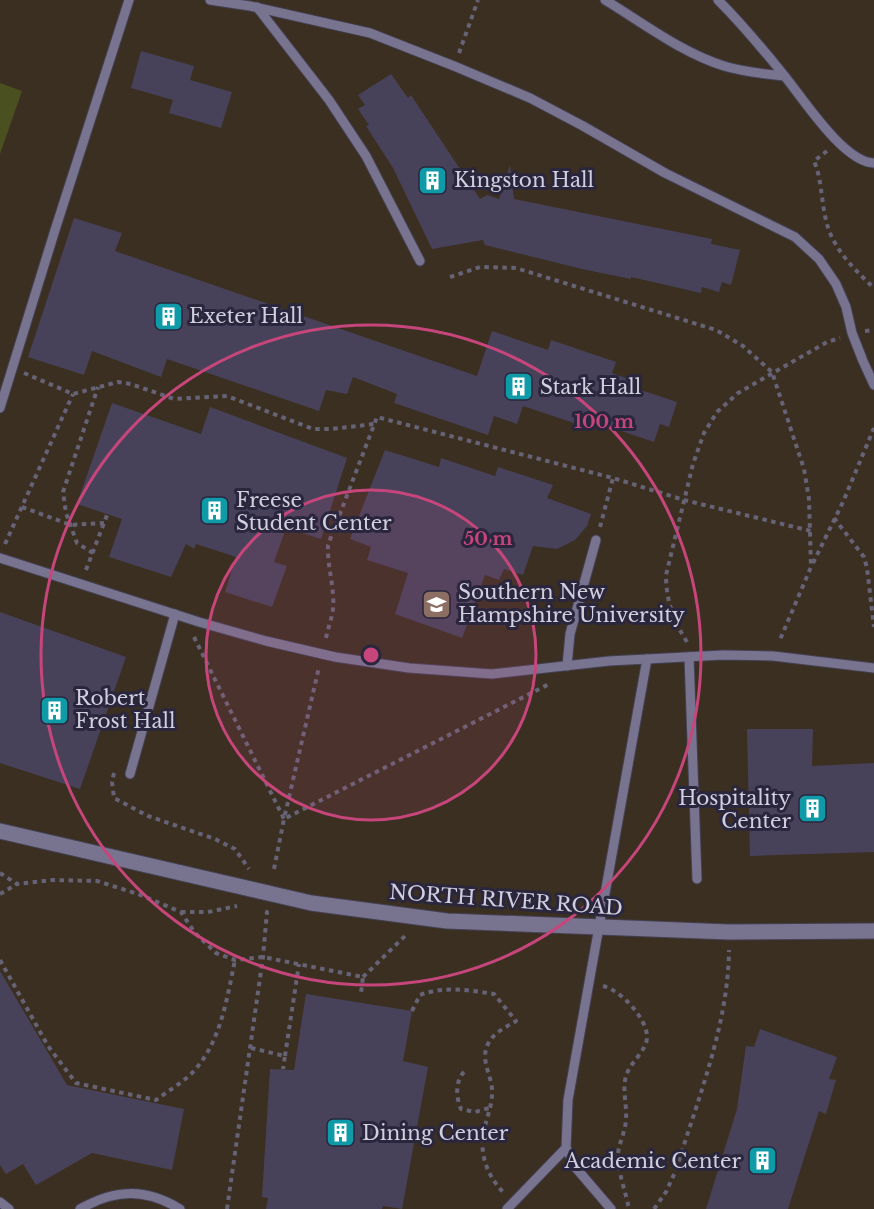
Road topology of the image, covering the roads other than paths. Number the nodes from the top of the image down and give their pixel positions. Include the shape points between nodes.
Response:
1 (129, 0) edge
2 (210, 0) edge
3 (605, 0) edge
4 (718, 0) edge
5 (257, 7) junction
6 (784, 76) junction
7 (874, 164) edge
8 (420, 261) dead end
9 (874, 385) edge
10 (0, 408) edge
11 (596, 540) road end
12 (0, 558) edge
13 (175, 614) junction
14 (689, 657) junction
15 (647, 659) junction
16 (567, 666) junction
17 (874, 668) edge
18 (130, 774) dead end
19 (0, 831) edge
20 (697, 879) dead end
21 (598, 929) junction
22 (874, 931) edge
23 (566, 1148) junction
24 (0, 1202) edge
25 (510, 1205) edge
26 (9, 1209) edge
27 (80, 1209) edge
28 (180, 1209) edge
29 (610, 1209) edge

1 - 10 lane
2 - 5 lane
3 - 6 lane via 688,50 722,65
4 - 6 lane
5 - 8 lane via 366,156
5 - 9 lane via 370,33 530,98 665,173 795,237 819,259 836,284
6 - 7 lane via 838,142 860,159
11 - 16 lane via 570,634
12 - 13 lane
13 - 16 lane via 298,649 409,668 492,674
13 - 18 lane
14 - 15 lane
14 - 17 lane via 773,656
14 - 20 lane
15 - 16 lane
15 - 21 lane
19 - 21 street, NORTH RIVER ROAD via 311,903 447,921
21 - 22 street, NORTH RIVER ROAD
21 - 23 lane via 568,1100
23 - 25 lane
23 - 29 lane via 576,1168
24 - 26 lane
27 - 28 lane via 105,1197 133,1193 154,1196

